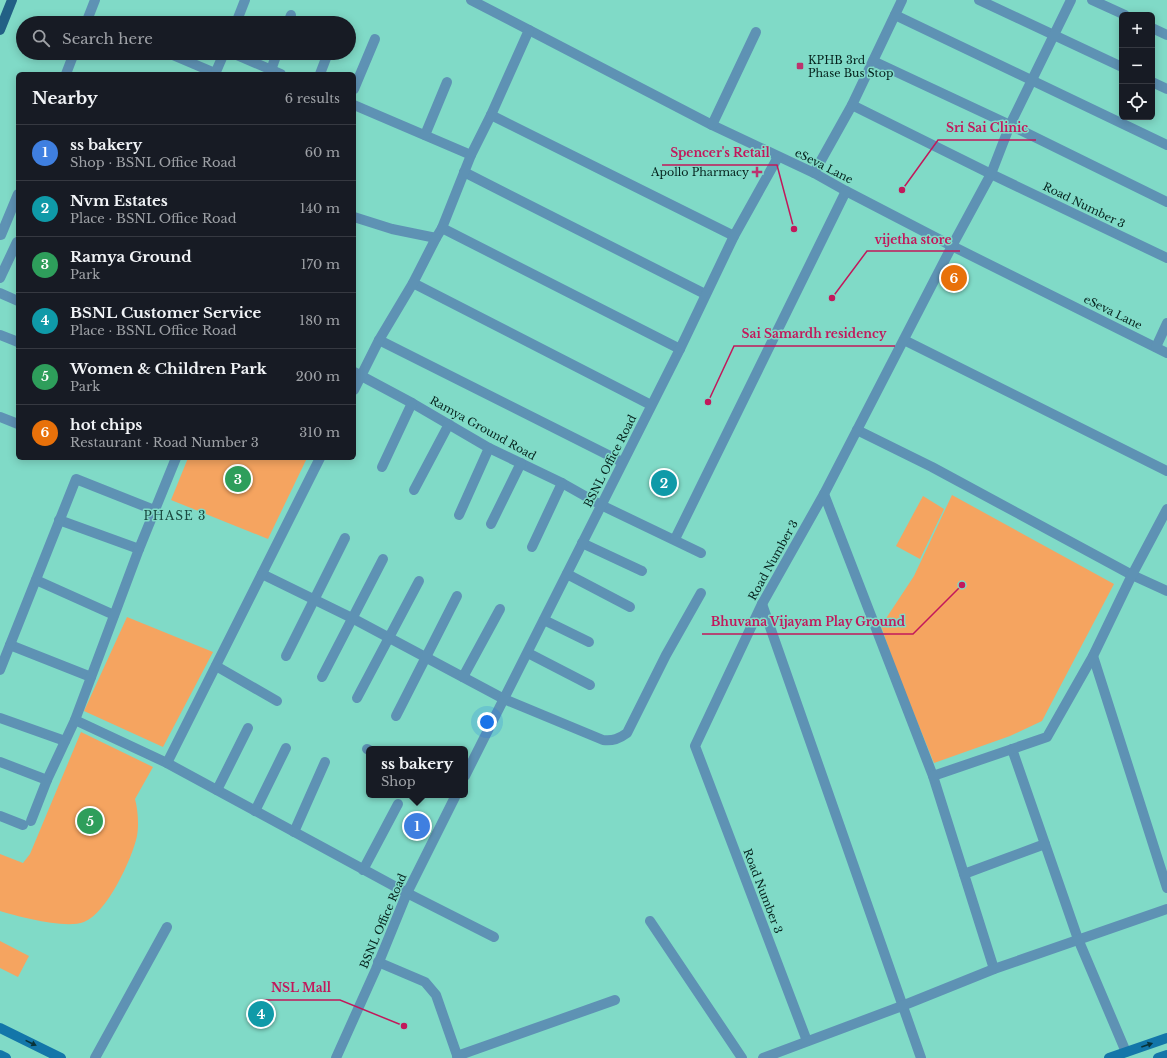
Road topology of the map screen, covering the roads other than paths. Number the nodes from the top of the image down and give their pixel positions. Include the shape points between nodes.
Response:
1 (12, 0) edge
2 (95, 0) edge
3 (245, 0) edge
4 (471, 0) edge
5 (902, 0) edge
6 (979, 0) edge
7 (1071, 0) edge
8 (1092, 0) edge
9 (1119, 12) edge
10 (89, 16) edge
11 (239, 16) edge
12 (895, 16) junction
13 (1155, 29) edge
14 (0, 30) edge
15 (530, 30) junction
16 (756, 32) dead end
17 (1054, 35) junction
18 (1167, 35) edge
19 (375, 39) dead end
20 (71, 60) edge
21 (184, 60) edge
22 (221, 60) edge
23 (248, 60) edge
24 (275, 60) edge
25 (325, 60) edge
26 (873, 61) junction
27 (1119, 66) edge
28 (271, 70) junction
29 (67, 72) edge
30 (211, 72) edge
31 (216, 72) edge
32 (276, 72) edge
33 (321, 72) edge
34 (1032, 81) junction
35 (447, 82) dead end
36 (1155, 83) edge
37 (356, 84) edge
38 (1167, 89) edge
39 (852, 105) junction
40 (356, 106) edge
41 (491, 115) junction
42 (712, 125) junction
43 (1010, 125) junction
44 (426, 135) junction
45 (1167, 145) edge
46 (471, 155) junction
47 (778, 157) junction
48 (464, 172) junction
49 (814, 173) junction
50 (991, 174) junction
51 (846, 191) junction
52 (16, 199) edge
53 (1167, 202) edge
54 (356, 218) edge
55 (442, 228) junction
56 (1, 235) edge
57 (734, 236) junction
58 (436, 238) junction
59 (16, 242) edge
60 (16, 245) edge
61 (952, 246) junction
62 (1167, 258) edge
63 (0, 278) edge
64 (413, 283) junction
65 (0, 292) edge
66 (705, 294) junction
67 (16, 299) edge
68 (1167, 323) edge
69 (0, 335) edge
70 (379, 340) junction
71 (904, 340) junction
72 (16, 341) edge
73 (1156, 347) junction
74 (680, 349) junction
75 (1167, 353) edge
76 (358, 374) edge
77 (412, 403) junction
78 (651, 405) junction
79 (0, 417) edge
80 (16, 423) edge
81 (449, 424) junction
82 (857, 430) junction
83 (489, 448) junction
84 (175, 460) edge
85 (319, 460) edge
86 (622, 462) junction
87 (521, 463) junction
88 (382, 467) dead end
89 (1167, 471) edge
90 (562, 483) junction
91 (414, 490) dead end
92 (824, 494) junction
93 (601, 505) junction
94 (1167, 509) edge
95 (154, 510) junction
96 (459, 515) dead end
97 (60, 520) junction
98 (491, 524) dead end
99 (345, 538) dead end
100 (675, 540) junction
101 (582, 543) junction
102 (532, 548) dead end
103 (139, 549) junction
104 (701, 552) dead end
105 (383, 559) dead end
106 (642, 571) dead end
107 (262, 574) junction
108 (566, 574) junction
109 (1132, 575) junction
110 (36, 580) junction
111 (419, 581) dead end
112 (1167, 591) edge
113 (701, 593) dead end
114 (457, 596) dead end
115 (314, 600) junction
116 (762, 604) junction
117 (630, 607) dead end
118 (500, 609) dead end
119 (114, 615) junction
120 (352, 618) junction
121 (544, 620) junction
122 (389, 637) junction
123 (589, 642) dead end
124 (10, 645) junction
125 (528, 653) junction
126 (286, 656) dead end
127 (1093, 656) junction
128 (426, 657) junction
129 (216, 666) junction
130 (0, 670) edge
131 (91, 677) junction
132 (322, 677) dead end
133 (463, 677) junction
134 (590, 685) dead end
135 (357, 698) dead end
136 (504, 699) junction
137 (277, 701) dead end
138 (396, 716) dead end
139 (0, 718) edge
140 (75, 720) junction
141 (248, 728) dead end
142 (64, 741) junction
143 (286, 748) dead end
144 (1012, 750) junction
145 (0, 762) edge
146 (325, 762) dead end
147 (168, 763) junction
148 (468, 770) edge
149 (933, 776) junction
150 (47, 780) junction
151 (217, 790) junction
152 (455, 798) edge
153 (398, 804) dead end
154 (255, 811) junction
155 (0, 816) edge
156 (294, 832) junction
157 (1045, 844) junction
158 (363, 870) junction
159 (964, 874) junction
160 (1167, 888) edge
161 (407, 894) junction
162 (1167, 909) edge
163 (650, 921) dead end
164 (168, 927) dead end
165 (494, 937) dead end
166 (1078, 939) junction
167 (378, 962) junction
168 (994, 969) junction
169 (615, 1000) dead end
170 (902, 1006) junction
171 (0, 1028) edge
172 (1167, 1038) edge
173 (807, 1041) junction
174 (1126, 1052) junction
175 (0, 1055) edge
176 (1167, 1055) edge
177 (457, 1057) edge
178 (6, 1058) edge
179 (62, 1058) edge
180 (95, 1058) edge
181 (336, 1058) edge
182 (742, 1058) edge
183 (763, 1058) edge
184 (921, 1058) edge
185 (1109, 1058) edge
186 (1158, 1058) edge

1 - 14 main road
2 - 10 street
3 - 11 street
4 - 15 street, eSeva Lane
5 - 12 street
6 - 17 street
7 - 17 street, Road Number 3
8 - 9 street
12 - 26 street
12 - 34 street
13 - 18 street
15 - 41 street
15 - 42 street, eSeva Lane
16 - 42 street
17 - 27 street
17 - 34 street, Road Number 3
19 - 37 street
20 - 29 street
21 - 30 street
22 - 31 street
23 - 28 street
24 - 28 street
25 - 33 street
26 - 39 street
26 - 43 street
28 - 32 street
34 - 43 street, Road Number 3
34 - 45 street
35 - 44 street
36 - 38 street
39 - 49 street
39 - 50 street, Road Number 3
40 - 44 street
41 - 46 street
41 - 57 street
42 - 47 street, eSeva Lane
43 - 50 street, Road Number 3
43 - 53 street
44 - 46 street
46 - 48 street
47 - 49 street, eSeva Lane
47 - 57 street, BSNL Office Road
48 - 55 street
48 - 66 street
49 - 51 street, eSeva Lane
50 - 61 street, Road Number 3
50 - 62 street, Road Number 3
51 - 61 street, eSeva Lane
51 - 100 street
52 - 56 street
54 - 58 street via 392,229
55 - 58 street
55 - 74 street
56 - 59 street
57 - 66 street, BSNL Office Road
58 - 64 street
60 - 63 street
61 - 71 street, Road Number 3
61 - 73 street, eSeva Lane
64 - 70 street
64 - 78 street
65 - 67 street
66 - 74 street, BSNL Office Road
68 - 73 street
69 - 72 street
70 - 76 street
70 - 86 street
71 - 82 street, Road Number 3
71 - 89 street
73 - 75 street, eSeva Lane
74 - 78 street, BSNL Office Road
76 - 77 street, Ramya Ground Road
77 - 81 street, Ramya Ground Road
77 - 88 street
78 - 86 street, BSNL Office Road
79 - 80 street
81 - 83 street, Ramya Ground Road
81 - 91 street
82 - 92 street, Road Number 3
82 - 109 street via 932,467
83 - 87 street, Ramya Ground Road
83 - 96 street
84 - 95 street
85 - 107 street
86 - 93 street, BSNL Office Road
87 - 90 street, Ramya Ground Road
87 - 98 street
90 - 93 street, Ramya Ground Road
90 - 102 street
92 - 116 street, Road Number 3
92 - 149 street
93 - 100 street, Ramya Ground Road
93 - 101 street, BSNL Office Road
94 - 109 street
95 - 97 street via 76,479
95 - 103 street
97 - 103 street
97 - 110 street
99 - 115 street
100 - 104 street, Ramya Ground Road
101 - 106 street
101 - 108 street, BSNL Office Road
103 - 119 street
105 - 120 street
107 - 115 street
107 - 129 street
108 - 117 street
108 - 121 street, BSNL Office Road
109 - 112 street
109 - 127 street
110 - 119 street
110 - 124 street
111 - 122 street
113 - 136 street via 627,733 620,738 603,740
114 - 128 street
115 - 120 street
115 - 126 street
116 - 170 street
116 - 173 street, Road Number 3 via 695,746
118 - 133 street
119 - 131 street
120 - 122 street
120 - 132 street
121 - 123 street
121 - 125 street, BSNL Office Road
122 - 128 street
122 - 135 street
124 - 130 street
124 - 131 street
125 - 134 street
125 - 136 street, BSNL Office Road
127 - 144 street via 1047,737
127 - 160 street
128 - 133 street
128 - 138 street
129 - 137 street
129 - 147 street
131 - 140 street
133 - 136 street
136 - 148 street, BSNL Office Road
139 - 142 street
140 - 142 street
140 - 147 street
141 - 151 street
142 - 150 street
143 - 154 street
144 - 149 street
144 - 157 street
145 - 150 street
146 - 156 street
147 - 151 street
149 - 159 street
150 - 155 street via 27,823
151 - 154 street
152 - 161 street, BSNL Office Road
153 - 158 street
154 - 156 street
156 - 158 street
157 - 159 street
157 - 166 street
158 - 161 street
159 - 168 street
161 - 165 street
161 - 167 street, BSNL Office Road
162 - 166 street
163 - 182 street
164 - 180 street
166 - 168 street
166 - 174 street
167 - 177 street via 425,982 436,995
167 - 181 street, BSNL Office Road
168 - 170 street
169 - 177 street
170 - 173 street
170 - 184 street
171 -> 179 main road
174 -> 172 main road
173 - 183 street
174 - 185 main road
175 - 178 main road
176 - 186 main road

